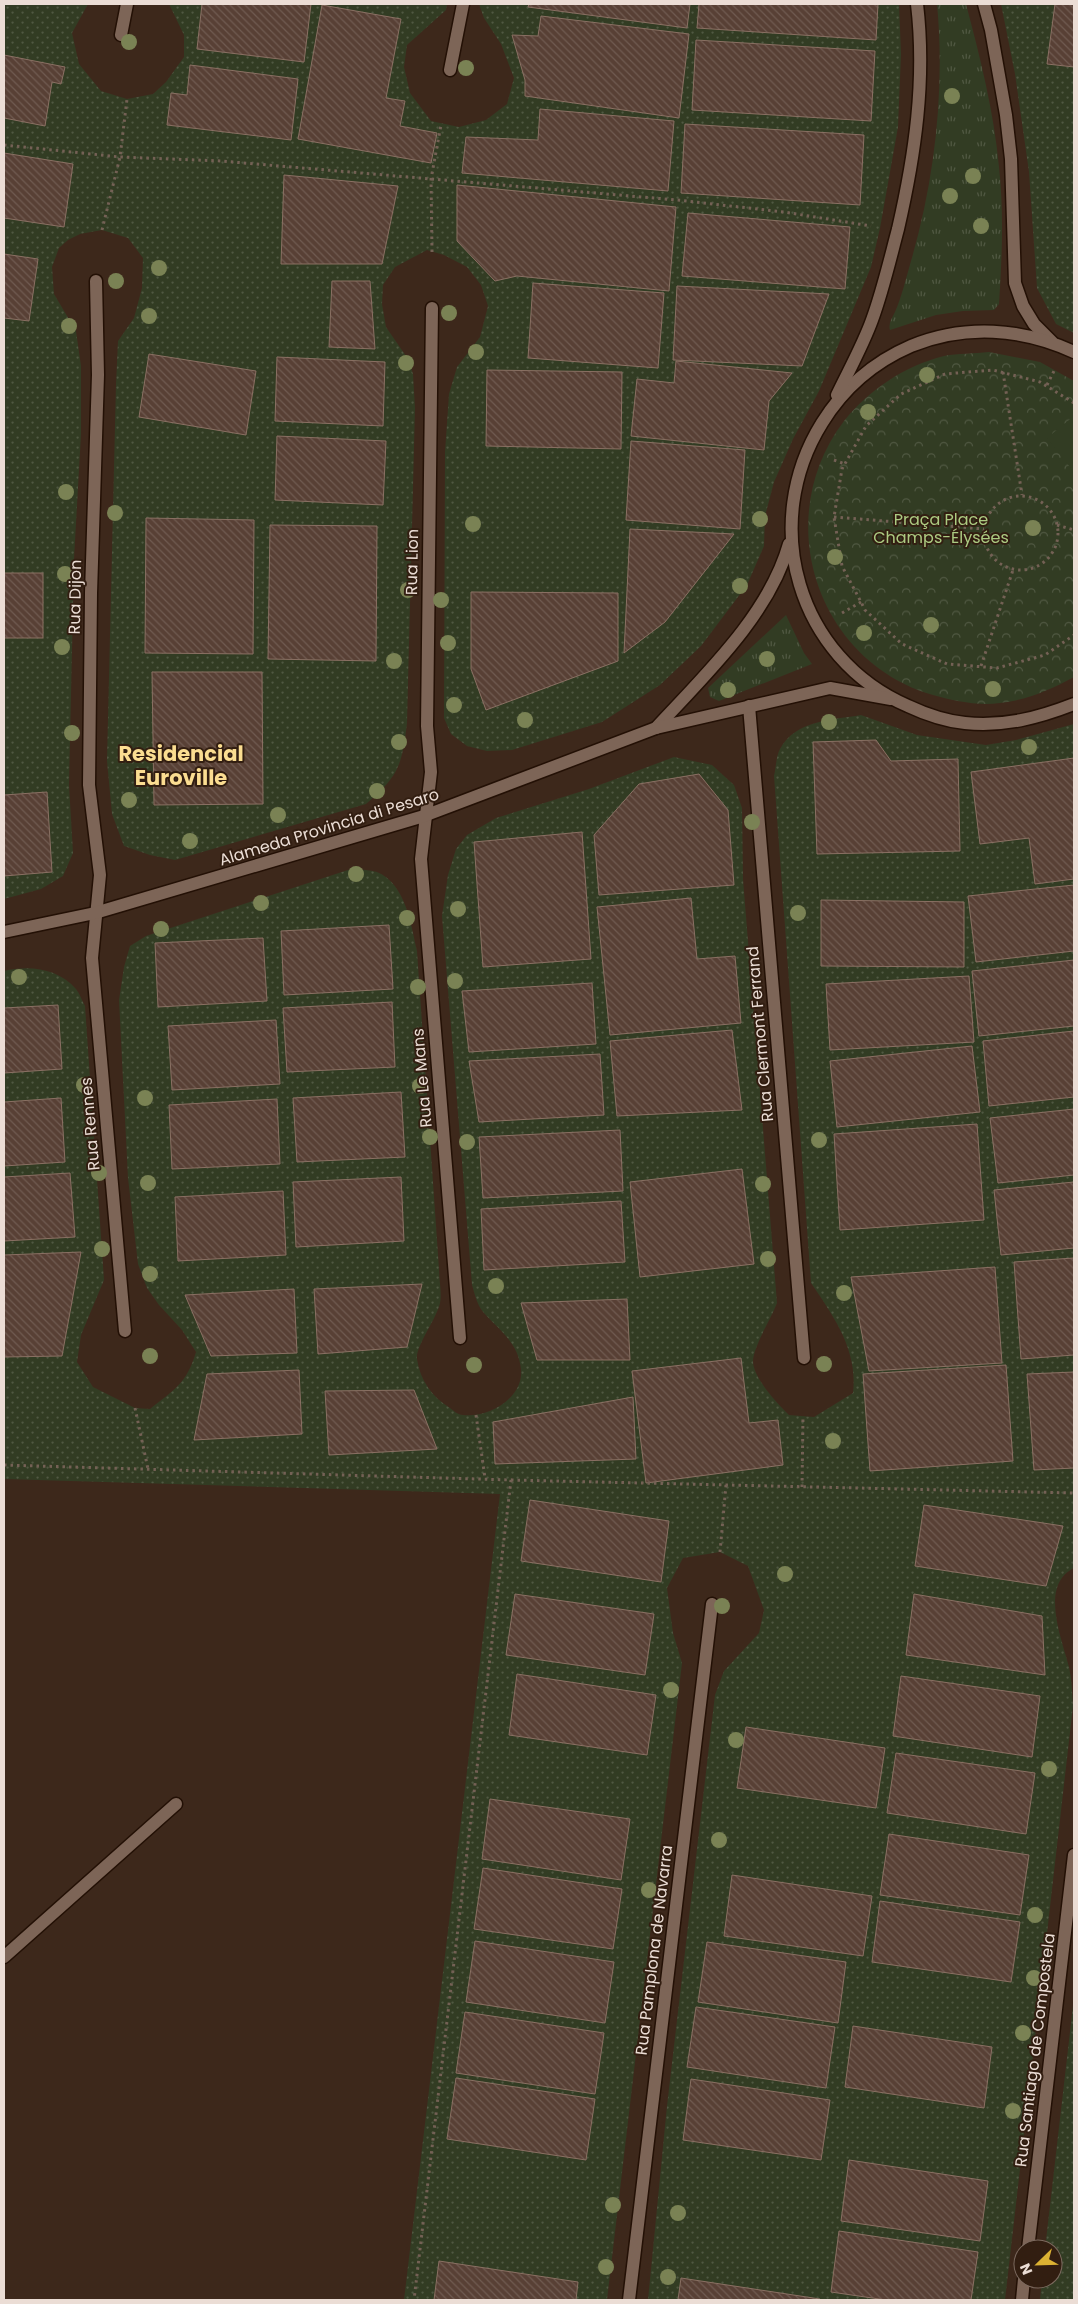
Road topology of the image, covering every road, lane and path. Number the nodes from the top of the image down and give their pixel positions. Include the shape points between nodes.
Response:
1 (127, 4) edge
2 (463, 4) edge
3 (917, 4) edge
4 (984, 4) edge
5 (121, 35) dead end
6 (450, 70) dead end
7 (127, 99) dead end
8 (441, 125) dead end
9 (4, 145) edge
10 (120, 157) junction
11 (431, 179) junction
12 (872, 227) dead end
13 (102, 230) dead end
14 (432, 252) dead end
15 (96, 281) dead end
16 (432, 308) dead end
17 (1052, 342) junction
18 (1074, 352) edge
19 (1054, 370) dead end
20 (1003, 372) junction
21 (1047, 385) junction
22 (1074, 403) edge
23 (833, 404) junction
24 (1022, 496) junction
25 (834, 517) junction
26 (1057, 525) junction
27 (984, 529) junction
28 (1074, 530) edge
29 (790, 540) junction
30 (1013, 570) junction
31 (861, 602) junction
32 (840, 614) dead end
33 (1074, 635) edge
34 (981, 666) junction
35 (891, 699) junction
36 (1074, 704) edge
37 (749, 706) junction
38 (656, 728) junction
39 (424, 816) junction
40 (95, 913) junction
41 (4, 932) edge
42 (125, 1331) dead end
43 (460, 1338) dead end
44 (804, 1358) dead end
45 (135, 1408) dead end
46 (476, 1415) dead end
47 (803, 1416) dead end
48 (4, 1465) edge
49 (148, 1469) junction
50 (485, 1479) junction
51 (511, 1480) junction
52 (726, 1485) junction
53 (802, 1487) junction
54 (1074, 1493) edge
55 (720, 1552) dead end
56 (712, 1604) dead end
57 (176, 1804) dead end
58 (1074, 1855) edge
59 (4, 1957) edge
60 (1029, 2239) edge
61 (414, 2300) edge
62 (629, 2300) edge

1 - 5 street
2 - 6 street
3 - 23 street via 920,80 908,186 875,312
4 - 17 street via 1011,159 1015,283 1022,306
7 - 10 path
8 - 11 path
9 - 10 path
10 - 11 path via 222,161
10 - 13 path
11 - 12 path via 677,200 784,212
11 - 14 path
15 - 40 street, Rua Dijon via 98,375 89,775 100,875
16 - 39 street, Rua Lion via 427,726 431,772
17 - 18 street
17 - 23 street via 1013,333 972,331 932,338 895,353 875,366
19 - 21 path
20 - 21 path
20 - 24 path
20 - 25 path via 945,374 901,394 866,426 845,464
21 - 22 path
23 - 29 street via 806,450 794,492
24 - 26 path via 1044,503 1052,511
24 - 27 path via 1011,496 1001,501 986,518
25 - 27 path
25 - 31 path via 842,566
26 - 28 path
26 - 30 path via 1057,544 1045,563 1024,571
27 - 30 path via 987,550 994,560
29 - 35 street via 804,599 818,627 850,668
29 - 38 street, Alameda Provincia di Pesaro via 780,572 757,611 701,680
30 - 34 path
31 - 32 path
31 - 34 path via 902,644 947,664
33 - 34 path via 1045,655 996,668
35 - 36 street via 926,714 964,723 1002,724 1040,717
35 - 37 street, Alameda Provincia di Pesaro via 830,688
37 - 38 street, Alameda Provincia di Pesaro
37 - 44 street, Rua Clermont Ferrand
38 - 39 street, Alameda Provincia di Pesaro
39 - 40 street, Alameda Provincia di Pesaro
39 - 43 street, Rua Le Mans via 421,859
40 - 41 street, Alameda Provincia di Pesaro
40 - 42 street, Rua Rennes via 92,958
45 - 49 path
46 - 50 path
47 - 53 path
48 - 49 path
49 - 50 path
50 - 51 path
51 - 52 path
51 - 61 path
52 - 53 path
52 - 55 path
53 - 54 path
56 - 62 street, Rua Pamplona de Navarra
57 - 59 street
58 - 60 street, Rua Santiago de Compostela

